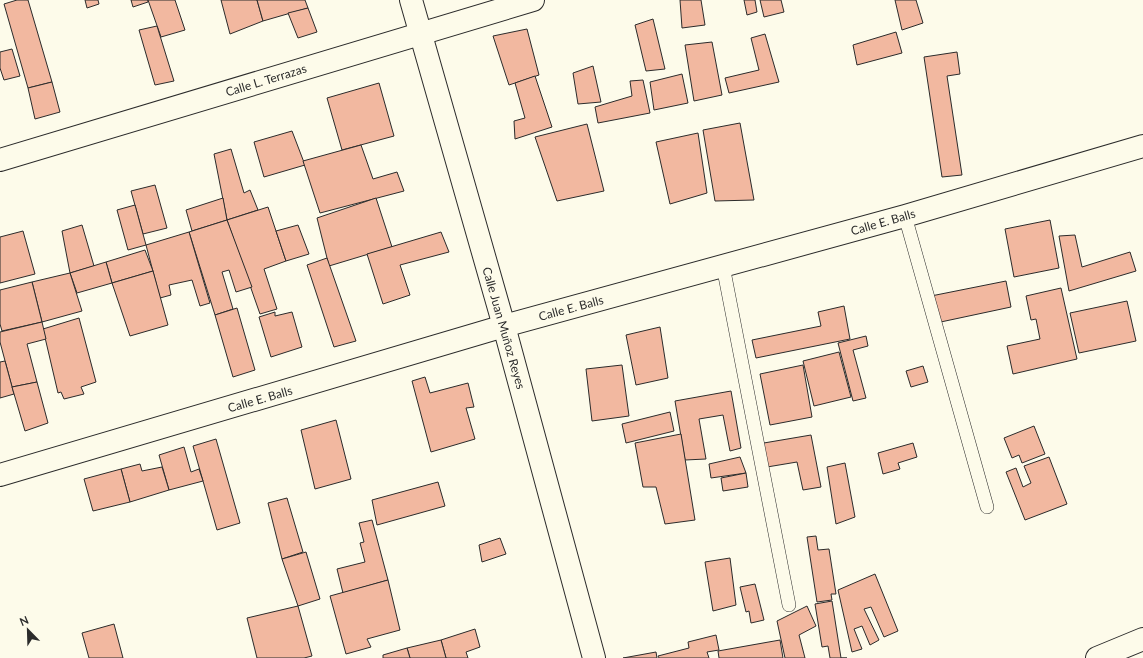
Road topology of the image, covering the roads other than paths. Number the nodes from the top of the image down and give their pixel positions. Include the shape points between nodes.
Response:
1 (411, 0) edge
2 (533, 0) edge
3 (420, 34) junction
4 (1143, 146) edge
5 (0, 160) edge
6 (906, 216) junction
7 (723, 266) junction
8 (504, 326) junction
9 (0, 475) edge
10 (987, 507) dead end
11 (789, 605) dead end
12 (1143, 639) edge
13 (594, 658) edge
14 (1097, 658) edge

1 - 3 street, Calle Juan Muñoz Reyes
2 - 3 street, Calle L. Terrazas
3 - 5 street, Calle L. Terrazas
3 - 8 street, Calle Juan Muñoz Reyes
4 - 6 street, Calle E. Balls
6 - 7 street, Calle E. Balls
6 - 10 lane
7 - 8 street, Calle E. Balls
7 - 11 lane
8 - 9 street, Calle E. Balls
8 - 13 street, Calle Juan Muñoz Reyes
12 - 14 street

